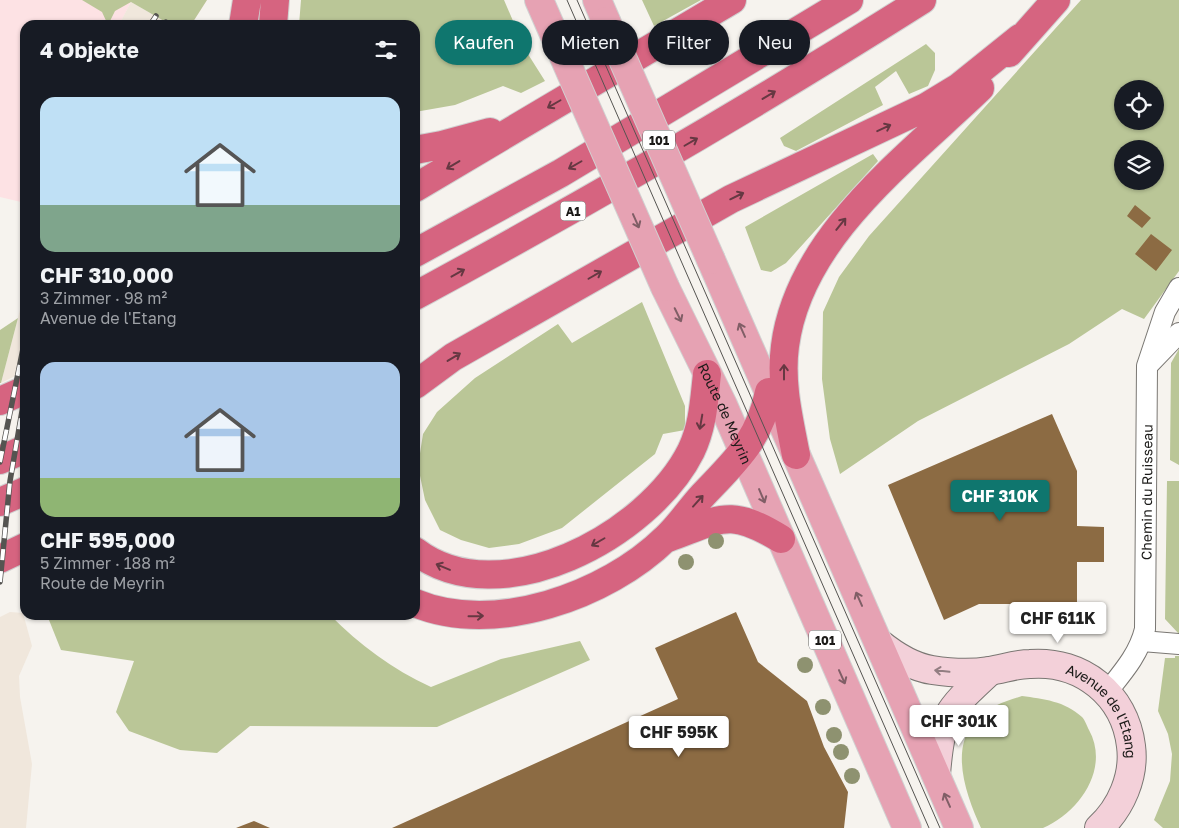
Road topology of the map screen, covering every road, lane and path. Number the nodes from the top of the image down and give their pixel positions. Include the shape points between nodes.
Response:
1 (246, 0) edge
2 (275, 0) edge
3 (539, 0) edge
4 (732, 0) edge
5 (849, 0) edge
6 (922, 0) edge
7 (1056, 0) edge
8 (602, 10) edge
9 (244, 20) edge
10 (273, 20) edge
11 (1020, 38) junction
12 (525, 121) junction
13 (420, 149) edge
14 (420, 185) edge
15 (420, 250) edge
16 (420, 293) edge
17 (1177, 295) edge
18 (1179, 333) edge
19 (1147, 366) junction
20 (707, 374) junction
21 (420, 381) edge
22 (20, 392) edge
23 (769, 392) junction
24 (0, 402) edge
25 (20, 451) edge
26 (742, 452) junction
27 (796, 455) junction
28 (0, 460) edge
29 (20, 493) edge
30 (0, 502) edge
31 (666, 538) junction
32 (780, 539) junction
33 (20, 550) edge
34 (420, 554) edge
35 (0, 559) edge
36 (420, 605) edge
37 (1142, 642) junction
38 (879, 643) junction
39 (1179, 644) edge
40 (990, 671) junction
41 (1107, 692) junction
42 (936, 774) junction
43 (958, 826) edge
44 (907, 828) edge
45 (1099, 828) edge

1 - 9 highway
2 - 10 highway
3 -> 20 main road, Route de Meyrin / 101, bridge via 665,287
4 -> 12 highway
5 -> 15 highway via 569,168
16 -> 6 highway, A1 via 579,207
7 - 11 highway
23 -> 8 main road, 101, bridge
21 -> 11 highway via 453,357 731,199 926,107 959,87
27 -> 11 highway via 784,390 785,346 791,315 804,280 827,242 847,218 983,84
12 - 13 highway
12 -> 14 highway
17 - 19 street, Chemin du Ruisseau via 1158,328
18 - 19 street
19 - 37 street, Chemin du Ruisseau via 1146,607
20 - 26 main road, Route de Meyrin / 101
20 -> 34 highway via 701,428 690,453 672,479 647,505 607,537 560,561 506,575 476,576 457,572
22 - 24 highway
23 - 26 highway via 762,422
23 - 27 main road, 101
25 - 28 highway
31 -> 26 highway
26 -> 32 main road, Route de Meyrin / 101
38 -> 27 main road, 101
29 - 30 highway
31 - 32 highway via 733,518 752,523
36 -> 31 highway via 466,616 532,609 600,584
32 -> 44 main road, Route de Meyrin / 101
33 - 35 highway
37 - 39 street
37 - 41 street, Chemin du Ruisseau
40 -> 38 street via 926,669 907,662
38 - 42 main road, 101
40 - 41 street, Avenue de l'Etang via 1032,663 1053,665 1083,674
40 - 42 street via 946,718 939,740
41 - 45 street, Avenue de l'Etang via 1124,718 1132,748 1132,762 1122,796
43 -> 42 main road, 101

